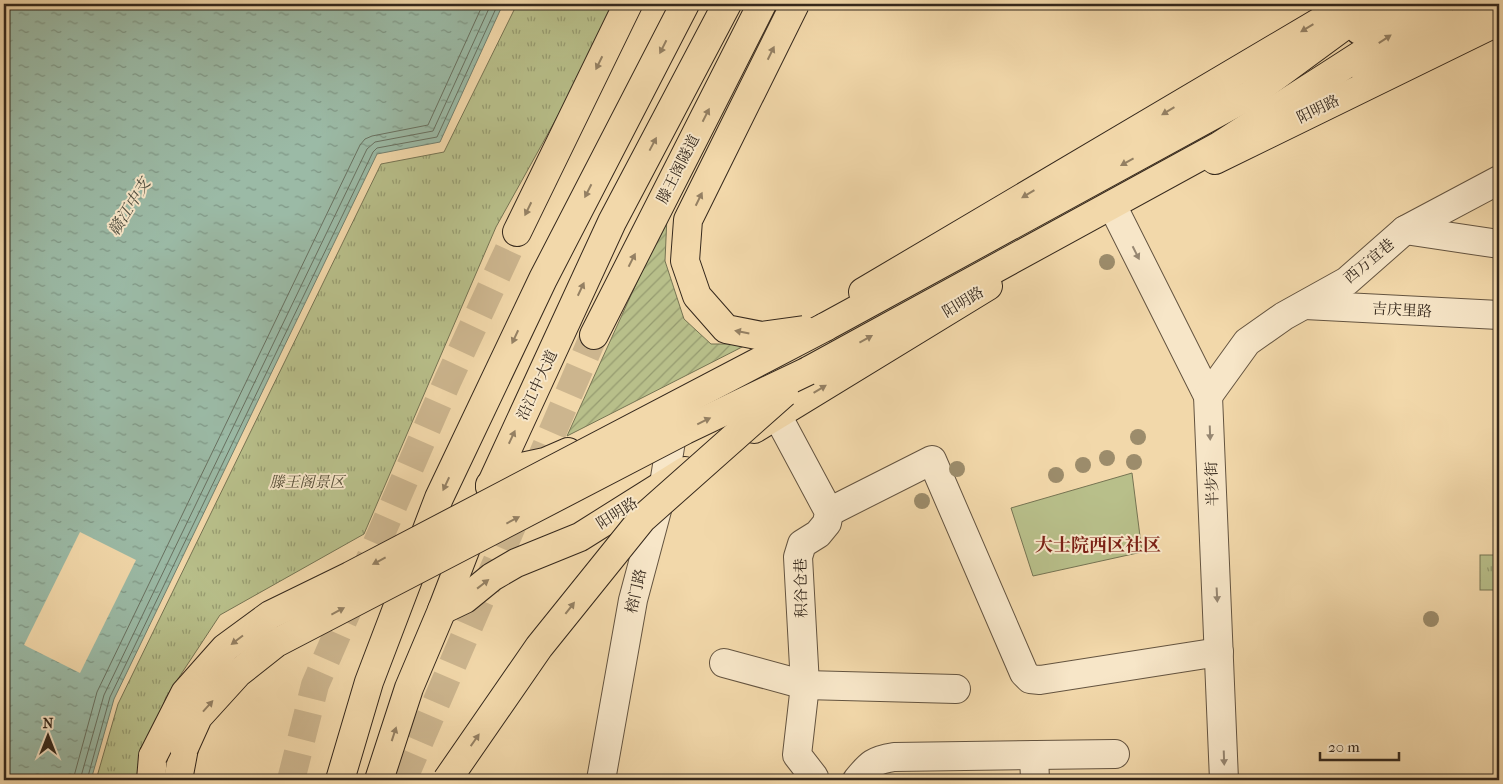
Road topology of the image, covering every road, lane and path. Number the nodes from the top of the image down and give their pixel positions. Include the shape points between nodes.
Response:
1 (628, 4) edge
2 (685, 4) edge
3 (726, 4) edge
4 (762, 4) edge
5 (795, 4) edge
6 (1350, 4) edge
7 (1374, 4) edge
8 (1403, 4) edge
9 (1440, 4) edge
10 (1495, 4) edge
11 (1499, 21) edge
12 (1250, 95) junction
13 (1219, 146) junction
14 (1499, 180) edge
15 (1114, 209) junction
16 (1404, 230) junction
17 (517, 232) tunnel mouth
18 (1499, 244) edge
19 (1305, 305) junction
20 (1499, 315) edge
21 (825, 327) junction
22 (594, 335) tunnel mouth
23 (808, 371) junction
24 (1208, 396) junction
25 (677, 402) junction
26 (777, 415) junction
27 (664, 484) junction
28 (490, 486) junction
29 (829, 512) junction
30 (442, 610) junction
31 (1219, 652) junction
32 (724, 663) dead end
33 (805, 685) junction
34 (956, 689) dead end
35 (1115, 754) dead end
36 (1035, 768) edge
37 (818, 779) edge
38 (151, 780) edge
39 (178, 780) edge
40 (340, 780) edge
41 (379, 780) edge
42 (447, 780) edge
43 (601, 780) edge
44 (857, 780) edge
45 (1224, 780) edge

1 -> 17 main road
2 -> 40 main road via 542,279 439,498 369,682
28 -> 3 main road, 沿江中大道 via 612,222
22 -> 4 main road, 滕王阁隧道
21 -> 5 main road, bridge via 762,336 726,329 697,296 685,261 688,220
6 -> 25 main road
7 - 12 main road
8 - 12 main road
13 -> 9 main road
10 - 13 main road
11 - 15 main road, 阳明路
12 -> 21 main road
23 -> 13 main road
14 - 16 street, 西万宜巷
15 -> 24 street, 半步街
26 -> 15 main road, 阳明路
16 - 18 street
16 - 19 street, 西万宜巷 via 1347,281
19 - 20 street, 吉庆里路
19 - 24 street, 西万宜巷 via 1247,342
21 -> 38 main road, bridge via 270,615 225,648 185,693 153,756
39 -> 23 main road, bridge via 184,748 198,717 238,673 276,643 686,430
42 -> 23 main road, bridge via 539,647 642,519
24 -> 31 street, 半步街
25 - 27 street, 榕门路
25 - 28 main road via 545,462 518,468
26 - 27 main road, 阳明路
26 - 29 street
30 -> 27 main road, 阳明路 via 465,599 516,563 580,537
27 - 43 street, 榕门路 via 633,600
28 - 30 main road, 沿江中大道
29 - 31 street via 932,460 1024,673 1030,679
29 - 33 street, 积谷仓巷 via 827,523 818,534 802,544 798,557
41 -> 30 main road, 沿江中大道 via 409,688
31 -> 45 street, 半步街
32 - 33 street
33 - 34 street
33 - 37 street, 积谷仓巷 via 797,755
35 - 36 street
36 - 44 street via 894,757 880,759 870,765

